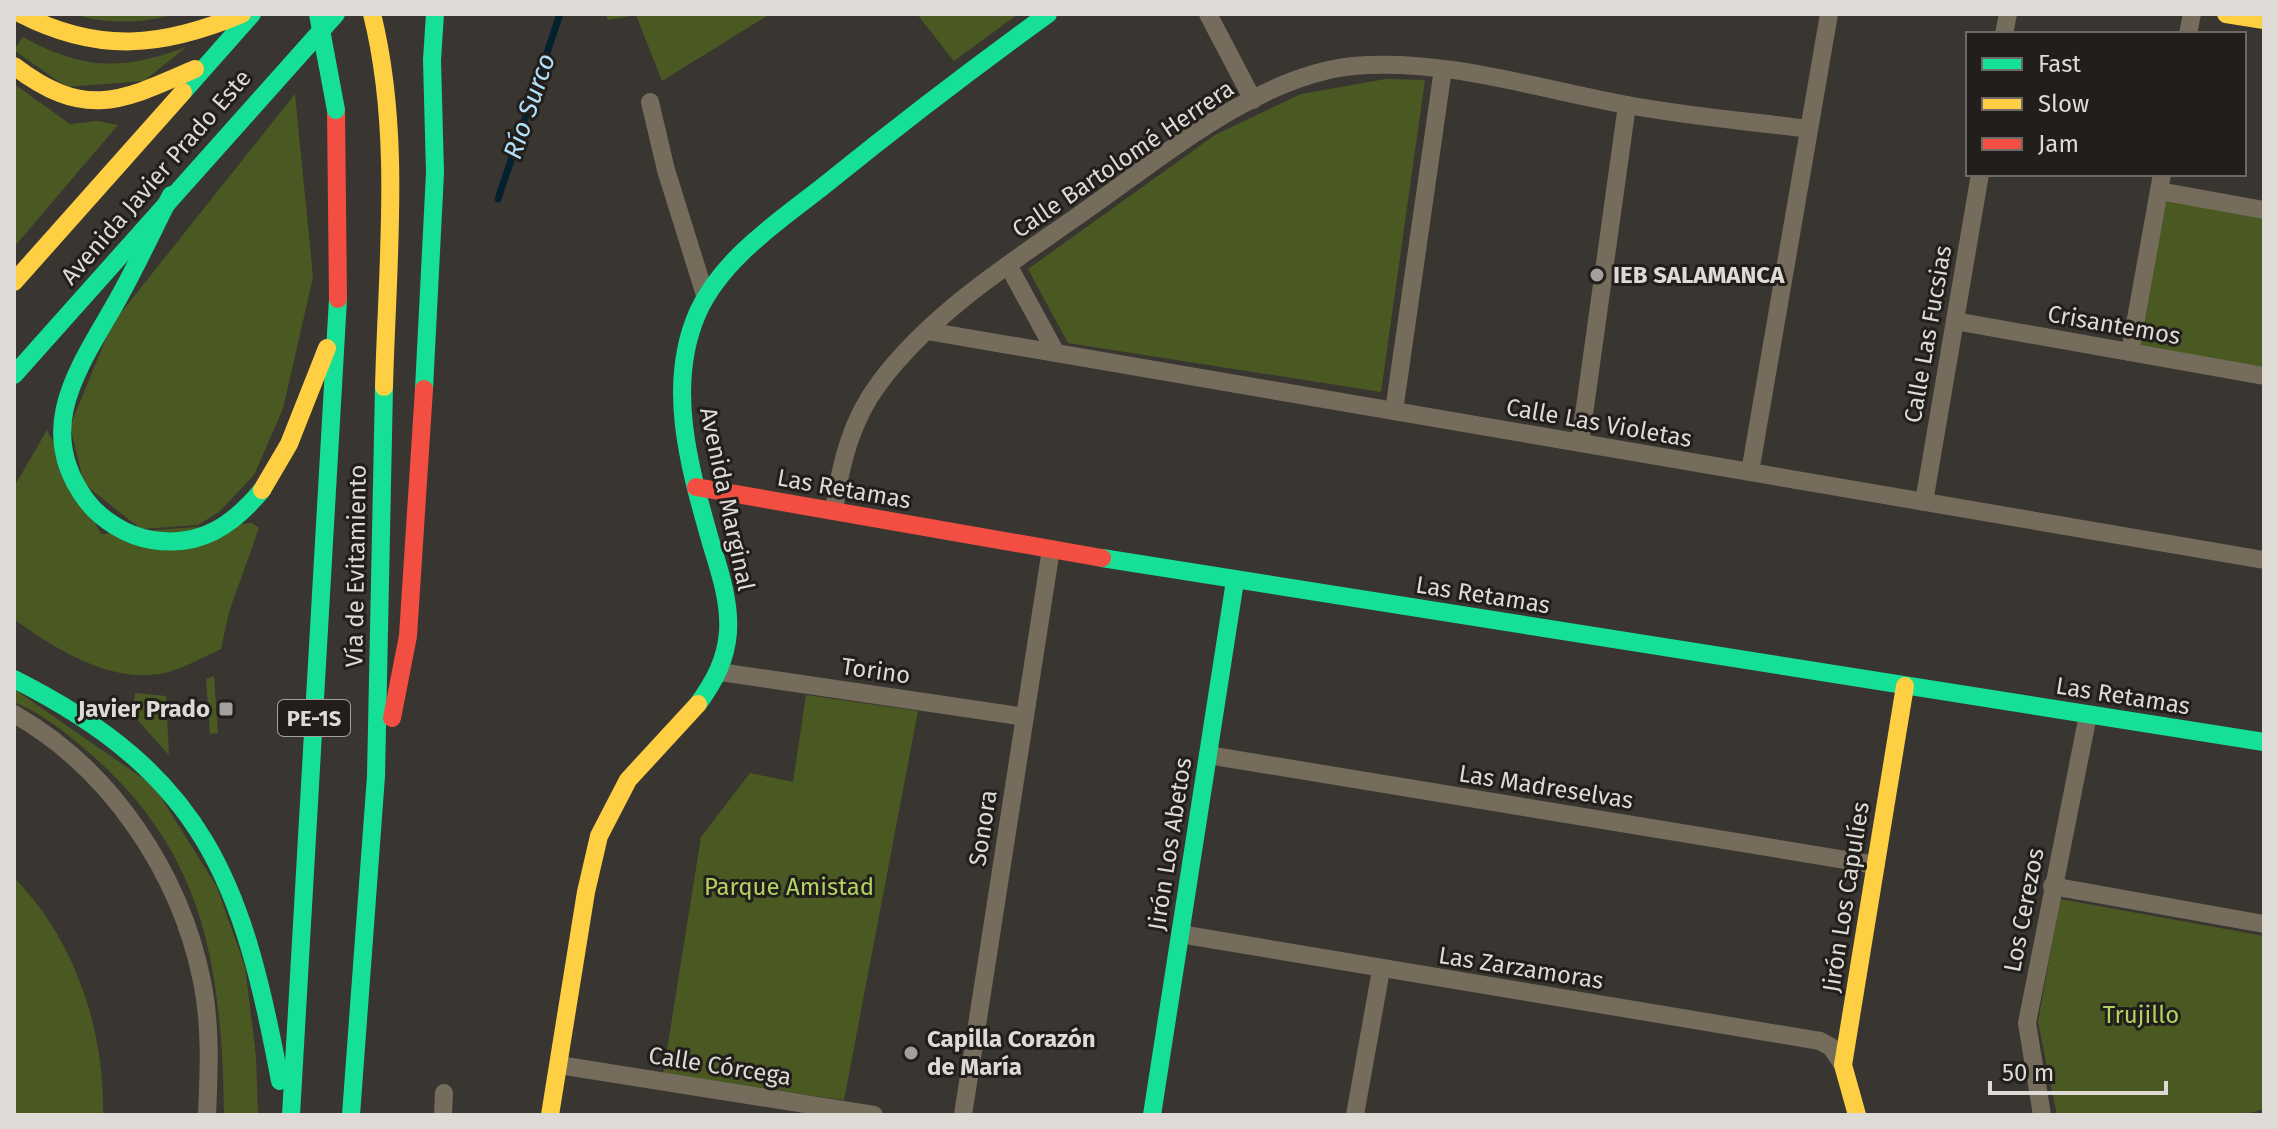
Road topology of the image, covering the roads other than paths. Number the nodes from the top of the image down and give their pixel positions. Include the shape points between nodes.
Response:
1 (21, 14) edge
2 (242, 14) edge
3 (252, 14) edge
4 (318, 14) edge
5 (336, 14) edge
6 (372, 14) edge
7 (435, 14) edge
8 (1048, 14) edge
9 (1208, 14) edge
10 (1829, 14) edge
11 (2226, 14) edge
12 (2264, 20) edge
13 (206, 64) junction
14 (14, 66) edge
15 (1443, 69) junction
16 (1253, 100) junction
17 (650, 102) dead end
18 (1627, 105) junction
19 (1809, 129) junction
20 (1980, 176) edge
21 (2161, 182) edge
22 (171, 195) junction
23 (2264, 210) edge
24 (1008, 265) junction
25 (14, 282) edge
26 (705, 295) junction
27 (338, 321) junction
28 (1955, 321) junction
29 (927, 331) junction
30 (2130, 352) junction
31 (1056, 353) junction
32 (14, 375) edge
33 (2264, 376) edge
34 (1394, 411) junction
35 (1580, 443) junction
36 (1750, 472) junction
37 (696, 487) junction
38 (1924, 502) junction
39 (834, 511) junction
40 (1051, 549) junction
41 (2264, 560) edge
42 (1235, 581) junction
43 (720, 672) junction
44 (14, 679) edge
45 (1905, 686) junction
46 (14, 714) edge
47 (2088, 715) junction
48 (1025, 717) junction
49 (2264, 742) edge
50 (1208, 755) junction
51 (376, 776) junction
52 (1876, 865) junction
53 (2052, 886) junction
54 (2264, 924) edge
55 (1180, 934) junction
56 (1381, 970) junction
57 (559, 1065) junction
58 (1843, 1065) junction
59 (444, 1093) dead end
60 (207, 1115) edge
61 (289, 1115) edge
62 (351, 1115) edge
63 (443, 1115) edge
64 (550, 1115) edge
65 (874, 1115) edge
66 (963, 1115) edge
67 (1152, 1115) edge
68 (1355, 1115) edge
69 (1857, 1115) edge
70 (2042, 1115) edge

1 - 2 main road via 76,39 124,45 183,35
3 - 13 main road, Avenida Javier Prado Este
4 - 27 main road, Vía de Evitamiento / PE-1S, bridge via 336,110
5 - 22 main road, Avenida Javier Prado Este
6 - 51 main road, Vía de Evitamiento / PE-1S via 385,66 389,164
7 - 51 main road via 435,173 412,585 399,686
8 - 26 main road, Avenida Marginal via 936,95 754,242
9 - 16 street
10 - 19 street
11 - 12 main road
13 - 14 main road via 116,102 91,104 54,94
13 - 25 main road, Avenida Javier Prado Este
15 - 16 street, Calle Bartolomé Herrera via 1398,64 1350,67 1280,86
15 - 18 street, Calle Bartolomé Herrera
15 - 34 street
16 - 24 street, Calle Bartolomé Herrera via 1212,122
17 - 26 street
18 - 19 street, Calle Bartolomé Herrera
18 - 35 street
19 - 36 street
20 - 28 street, Calle Las Fucsias
21 - 23 street
21 - 30 street
22 - 27 main road via 63,411 64,463 82,497 104,519 134,537 166,543 201,538 227,525 262,491 274,469
22 - 32 main road, Avenida Javier Prado Este
24 - 29 street, Calle Bartolomé Herrera
24 - 31 street
26 - 37 main road, Avenida Marginal via 688,329 681,366
27 - 61 main road, Vía de Evitamiento / PE-1S
28 - 30 street, Crisantemos
28 - 38 street, Calle Las Fucsias
29 - 31 street, Calle Las Violetas
29 - 39 street, Calle Bartolomé Herrera via 879,383 850,435
30 - 33 street, Crisantemos
31 - 34 street, Calle Las Violetas
34 - 35 street, Calle Las Violetas
35 - 36 street, Calle Las Violetas
36 - 38 street, Calle Las Violetas
37 - 39 main road, Las Retamas
37 - 43 main road, Avenida Marginal via 725,592 728,635
38 - 41 street, Calle Las Violetas
39 - 40 main road, Las Retamas
40 - 42 main road, Las Retamas
40 - 48 street, Sonora
42 - 45 main road, Las Retamas
42 - 50 main road, Jirón Los Abetos
43 - 48 street, Torino
43 - 57 main road, Avenida Marginal via 704,701 614,802 589,879
44 - 61 main road via 84,719 136,759 188,814 216,856 250,942
45 - 47 main road, Las Retamas
45 - 52 main road, Jirón Los Capulíes
46 - 60 street via 61,746 103,785 177,900 203,983
47 - 49 main road, Las Retamas
47 - 53 street, Los Cerezos
48 - 66 street, Sonora
50 - 52 street, Las Madreselvas
50 - 55 main road, Jirón Los Abetos
51 - 62 main road, Vía de Evitamiento / PE-1S
52 - 58 main road, Jirón Los Capulíes
53 - 54 street
53 - 70 street, Los Cerezos via 2027,1023
55 - 56 street, Las Zarzamoras
55 - 67 main road, Jirón Los Abetos
56 - 58 street, Las Zarzamoras via 1820,1041
56 - 68 street
57 - 64 main road, Avenida Marginal
57 - 65 street, Calle Córcega
58 - 69 main road, Jirón Los Capulíes
59 - 63 street

